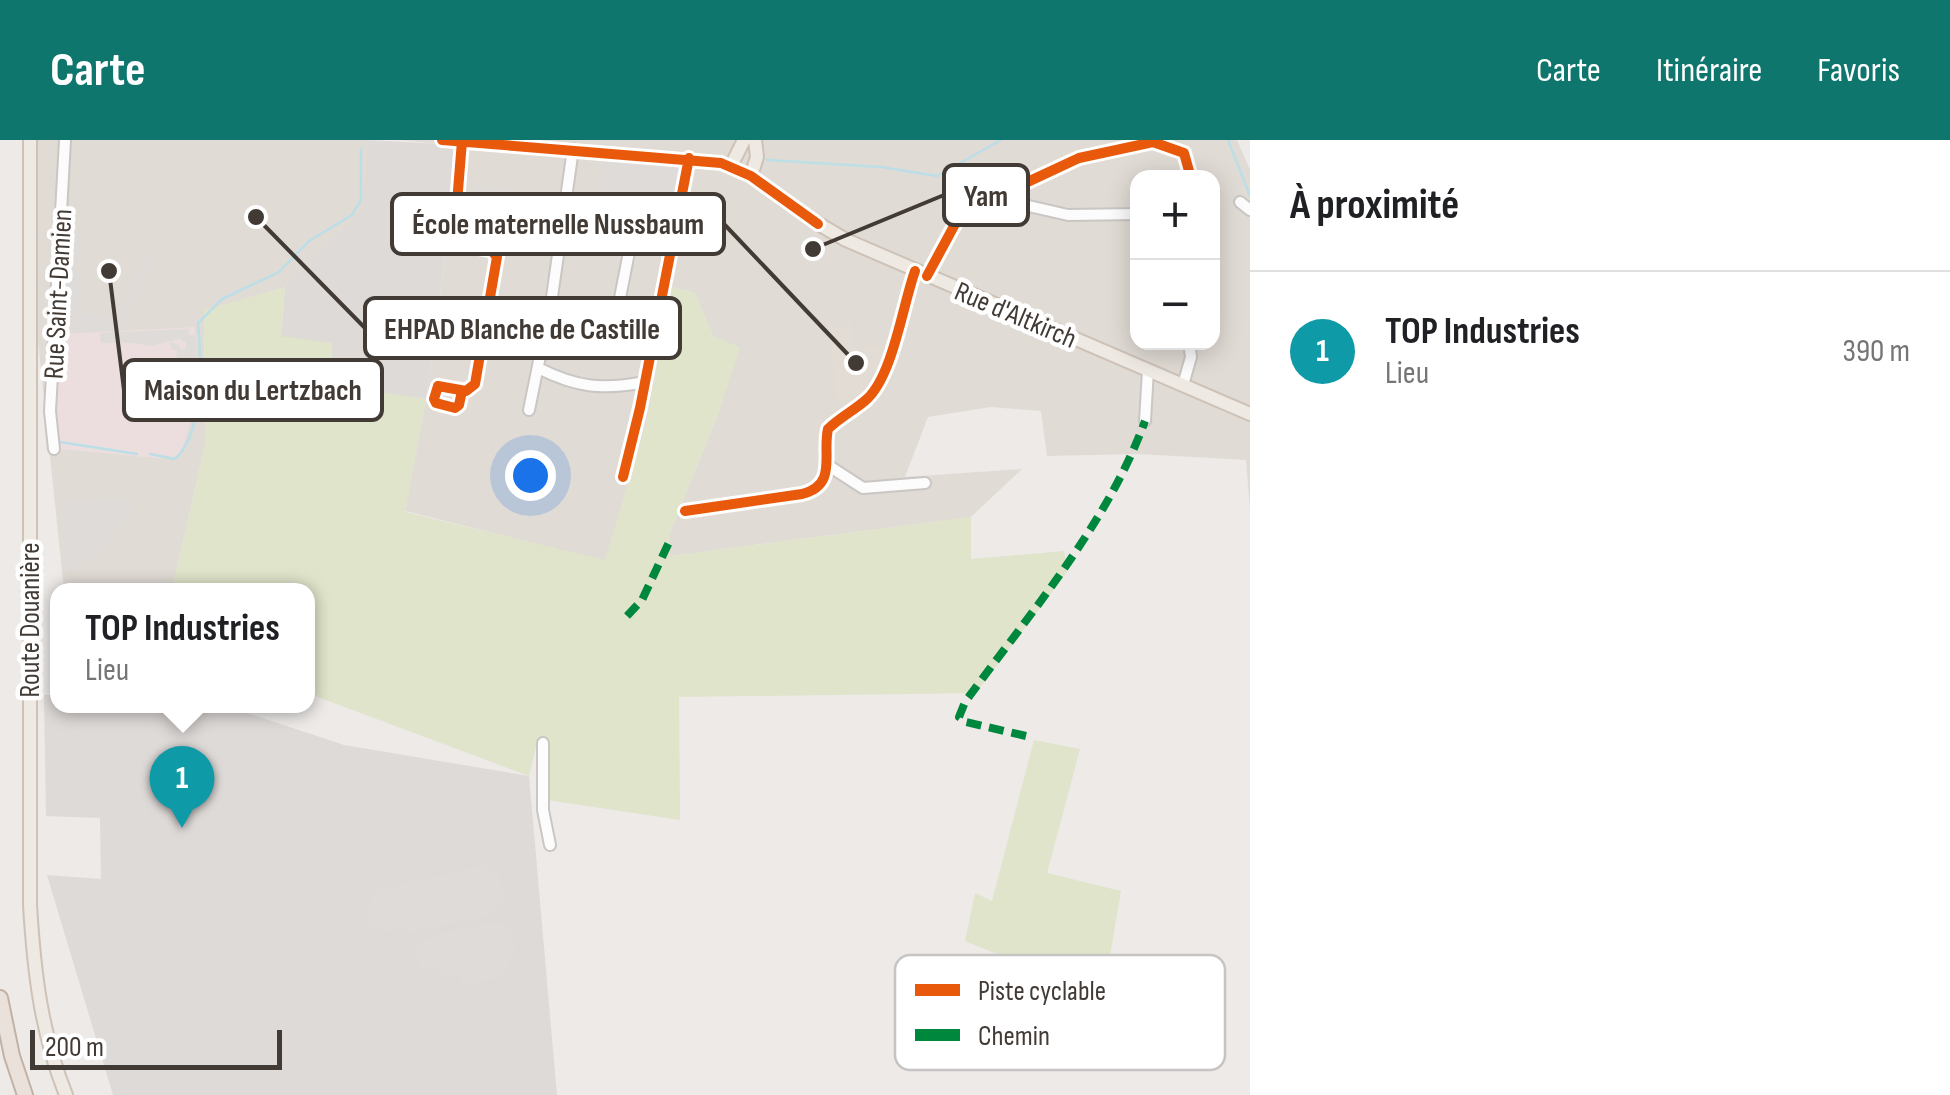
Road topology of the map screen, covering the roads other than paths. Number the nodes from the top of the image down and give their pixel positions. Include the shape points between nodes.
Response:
1 (30, 140) edge
2 (65, 140) edge
3 (442, 140) edge
4 (744, 140) edge
5 (756, 140) edge
6 (462, 142) edge
7 (573, 150) junction
8 (689, 158) junction
9 (731, 166) junction
10 (1189, 170) edge
11 (751, 176) junction
12 (997, 199) junction
13 (1130, 214) edge
14 (671, 247) junction
15 (921, 273) junction
16 (658, 310) junction
17 (1190, 350) edge
18 (538, 368) junction
19 (1148, 370) junction
20 (604, 373) dead end
21 (646, 382) junction
22 (1183, 385) junction
23 (604, 387) junction
24 (462, 391) dead end
25 (529, 410) dead end
26 (1250, 414) edge
27 (1145, 420) dead end
28 (54, 449) dead end
29 (829, 466) junction
30 (623, 477) dead end
31 (925, 484) dead end
32 (685, 512) dead end
33 (543, 742) dead end
34 (550, 845) dead end
35 (0, 998) edge
36 (25, 1095) edge
37 (66, 1095) edge

1 - 37 main road, Route Douanière via 30,904 44,1032
2 - 28 street, Rue Saint-Damien via 50,410
3 - 6 main road, Rue d'Altkirch
4 - 9 main road
5 - 11 main road
6 - 7 main road, Rue d'Altkirch
6 - 24 street via 454,240 497,257 474,384
7 - 8 main road, Rue d'Altkirch
7 - 18 street
8 - 9 main road, Rue d'Altkirch
8 - 14 street
9 - 11 main road, Rue d'Altkirch
10 - 12 street via 1184,153 1153,142 1070,161
11 - 15 main road, Rue d'Altkirch via 827,229
12 - 13 street via 1068,215
12 - 15 street via 961,213
14 - 16 street
14 - 16 street via 634,240 620,294 626,303
15 - 19 main road, Rue d'Altkirch
15 - 29 street via 876,386 828,428
16 - 21 street
17 - 22 street
18 - 23 street via 571,383
18 - 25 street
19 - 22 main road, Rue d'Altkirch
19 - 27 street
20 - 23 street
21 - 23 street
21 - 30 street
22 - 26 main road, Rue d'Altkirch
29 - 31 street via 863,488
29 - 32 street via 807,493
33 - 34 street
35 - 36 highway

